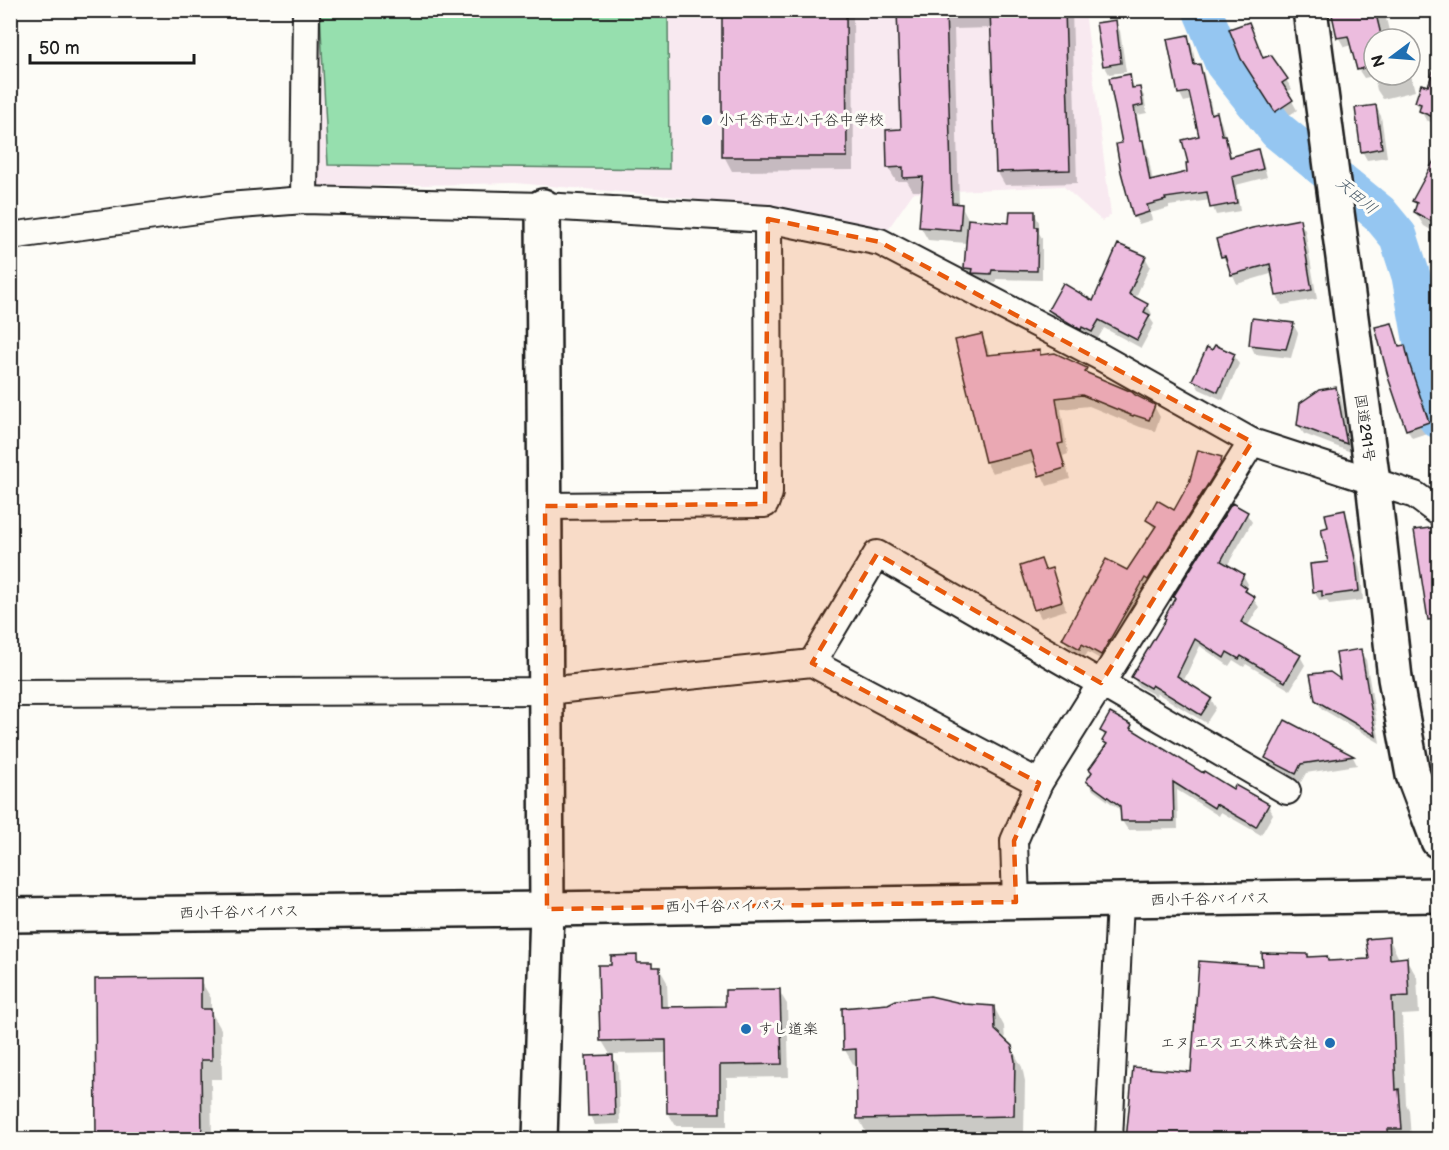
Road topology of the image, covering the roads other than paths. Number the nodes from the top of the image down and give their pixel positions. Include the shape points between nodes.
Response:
1 (306, 10) edge
2 (1310, 10) edge
3 (304, 200) junction
4 (543, 206) junction
5 (768, 219) junction
6 (10, 236) edge
7 (1252, 442) junction
8 (1373, 482) junction
9 (545, 506) junction
10 (1438, 512) edge
11 (812, 663) junction
12 (1101, 683) junction
13 (546, 691) junction
14 (10, 693) edge
15 (1039, 783) junction
16 (1287, 791) dead end
17 (1438, 841) edge
18 (1438, 895) edge
19 (1120, 901) junction
20 (1016, 902) junction
21 (548, 909) junction
22 (10, 915) edge
23 (540, 1140) edge
24 (1109, 1140) edge

1 - 3 street
2 - 8 main road, 国道291号
3 - 4 street
3 - 6 street via 227,206
4 - 5 street
4 - 9 main road
5 - 7 street via 880,242 1097,355
5 - 9 street via 769,493 765,504
7 - 8 street
7 - 12 street
8 - 10 street via 1415,495
8 - 17 main road, 国道291号 via 1397,689 1413,775
9 - 13 main road
11 - 12 street via 877,554
11 - 13 street
11 - 15 street
12 - 15 street
12 - 16 street
13 - 14 street
13 - 21 main road
15 - 20 street via 1014,841
18 - 19 main road, 西小千谷バイパス
19 - 20 main road, 西小千谷バイパス
19 - 24 street
20 - 21 main road, 西小千谷バイパス
21 - 22 main road, 西小千谷バイパス
21 - 23 main road

